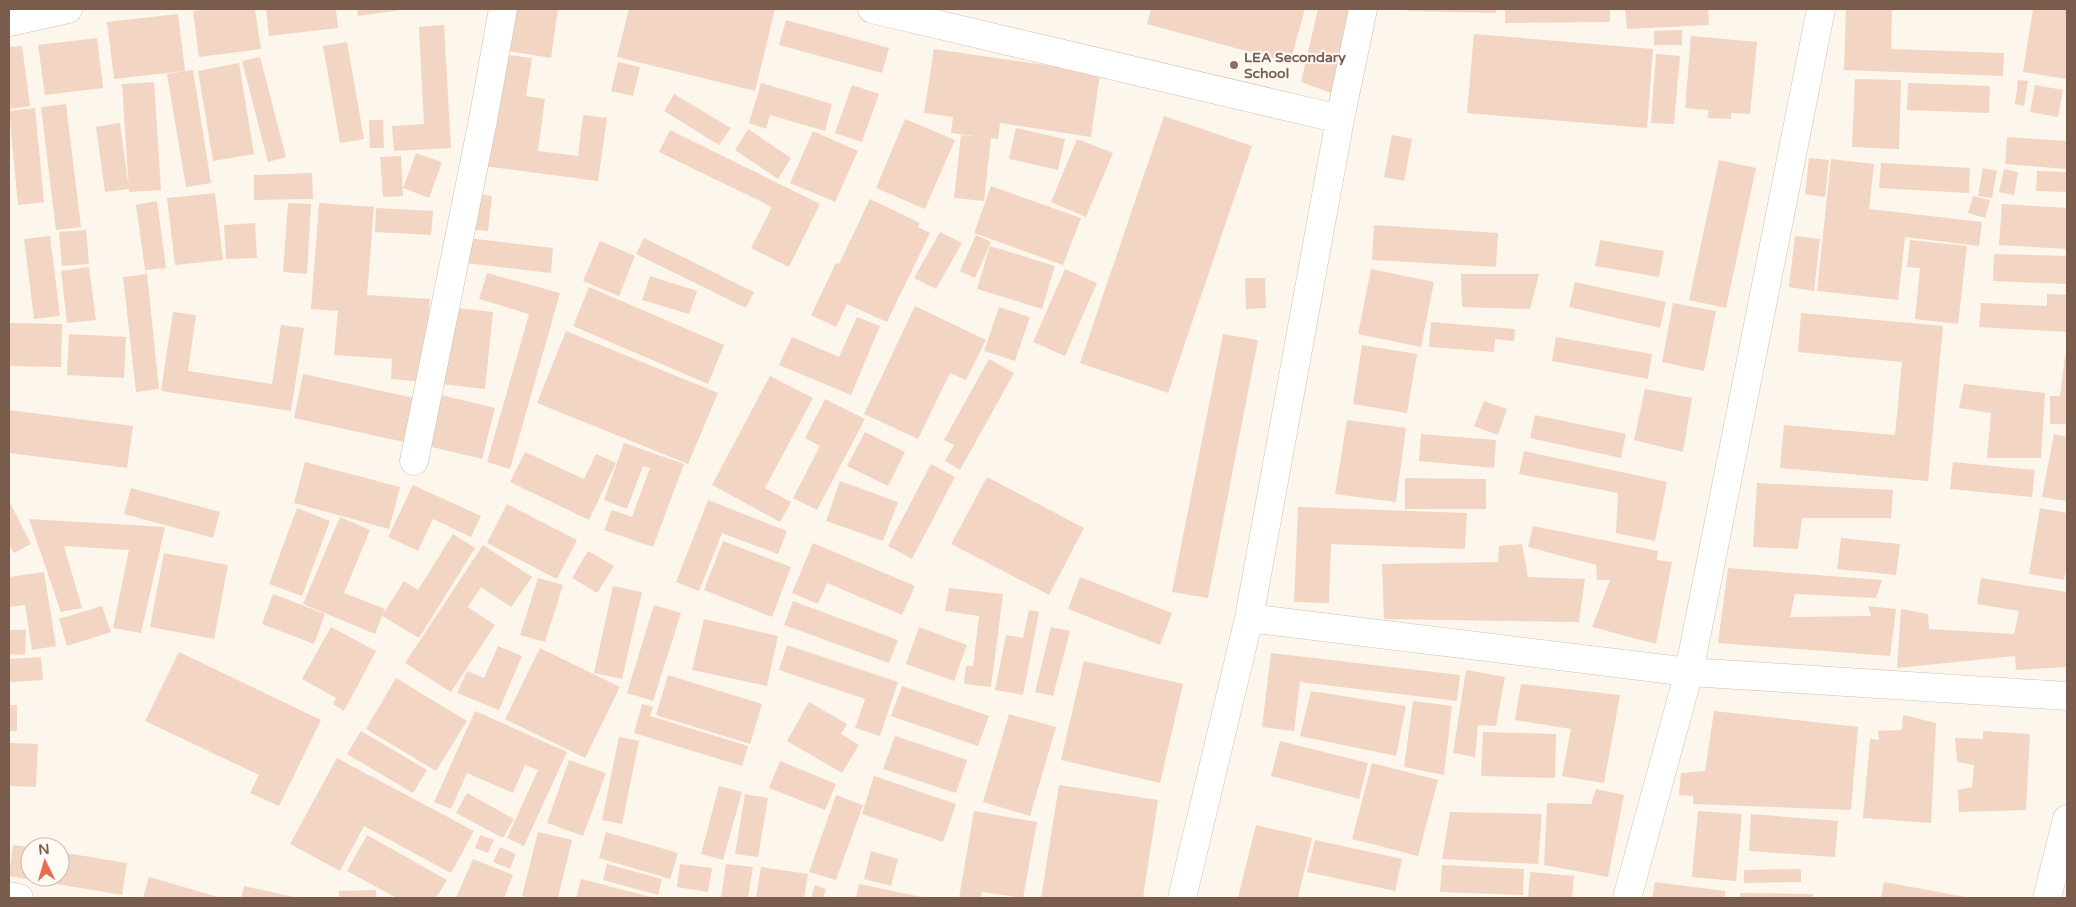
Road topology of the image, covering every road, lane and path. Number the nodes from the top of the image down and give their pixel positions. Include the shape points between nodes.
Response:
1 (68, 9) edge
2 (503, 9) edge
3 (872, 9) edge
4 (1363, 9) edge
5 (1821, 9) edge
6 (9, 22) edge
7 (1340, 119) junction
8 (414, 461) dead end
9 (1249, 618) junction
10 (1689, 672) junction
11 (2067, 696) edge
12 (2067, 819) edge
13 (9, 896) edge
14 (19, 898) edge
15 (1182, 898) edge
16 (1627, 898) edge
17 (2047, 898) edge

1 - 6 street
2 - 8 street
3 - 7 street
4 - 7 street
5 - 10 street
7 - 9 street
9 - 10 street
9 - 15 street
10 - 11 street
10 - 16 street
12 - 17 street
13 - 14 street

